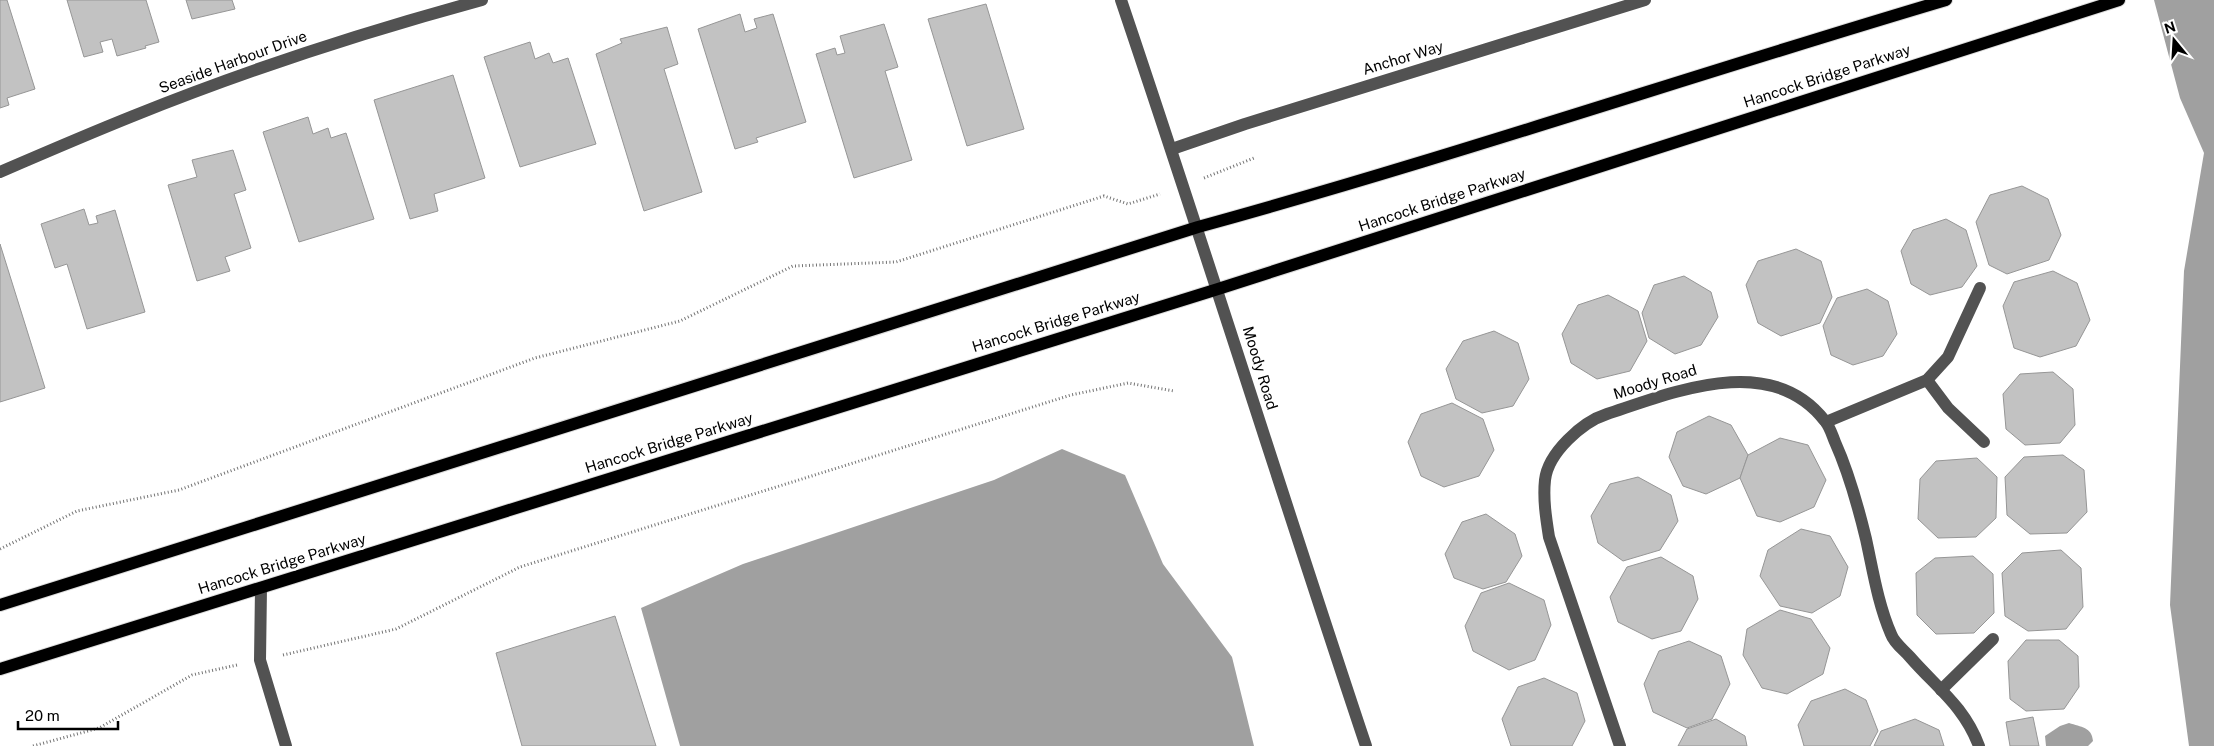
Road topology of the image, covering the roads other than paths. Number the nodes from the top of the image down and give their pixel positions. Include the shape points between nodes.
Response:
1 (482, 0) edge
2 (1121, 0) edge
3 (1645, 0) edge
4 (1946, 0) edge
5 (2119, 0) edge
6 (1172, 149) junction
7 (0, 172) edge
8 (1198, 227) junction
9 (1980, 288) dead end
10 (1218, 289) junction
11 (1927, 380) junction
12 (1826, 422) junction
13 (1984, 442) dead end
14 (261, 588) junction
15 (0, 605) edge
16 (1993, 638) dead end
17 (0, 669) edge
18 (1941, 690) junction
19 (286, 746) edge
20 (1366, 746) edge
21 (1620, 746) edge
22 (1979, 746) edge

1 - 7 street, Seaside Harbour Drive via 388,26 219,83 133,115
2 - 6 street, Moody Road
3 - 6 street, Anchor Way
4 - 8 main road via 1307,198
5 - 10 main road, Hancock Bridge Parkway
6 - 8 street, Moody Road
8 - 10 street, Moody Road
8 - 15 main road
9 - 11 street via 1948,357
10 - 14 main road, Hancock Bridge Parkway
10 - 20 street, Moody Road
11 - 12 street
11 - 13 street via 1948,408
12 - 18 street, Moody Road via 1846,465 1879,601 1892,637
12 - 21 street, Moody Road via 1805,402 1779,388 1751,382 1712,382 1600,416 1572,434 1556,455 1545,478 1544,506 1549,537
14 - 17 main road, Hancock Bridge Parkway
14 - 19 street via 260,660
16 - 18 street
18 - 22 street, Moody Road via 1971,725

